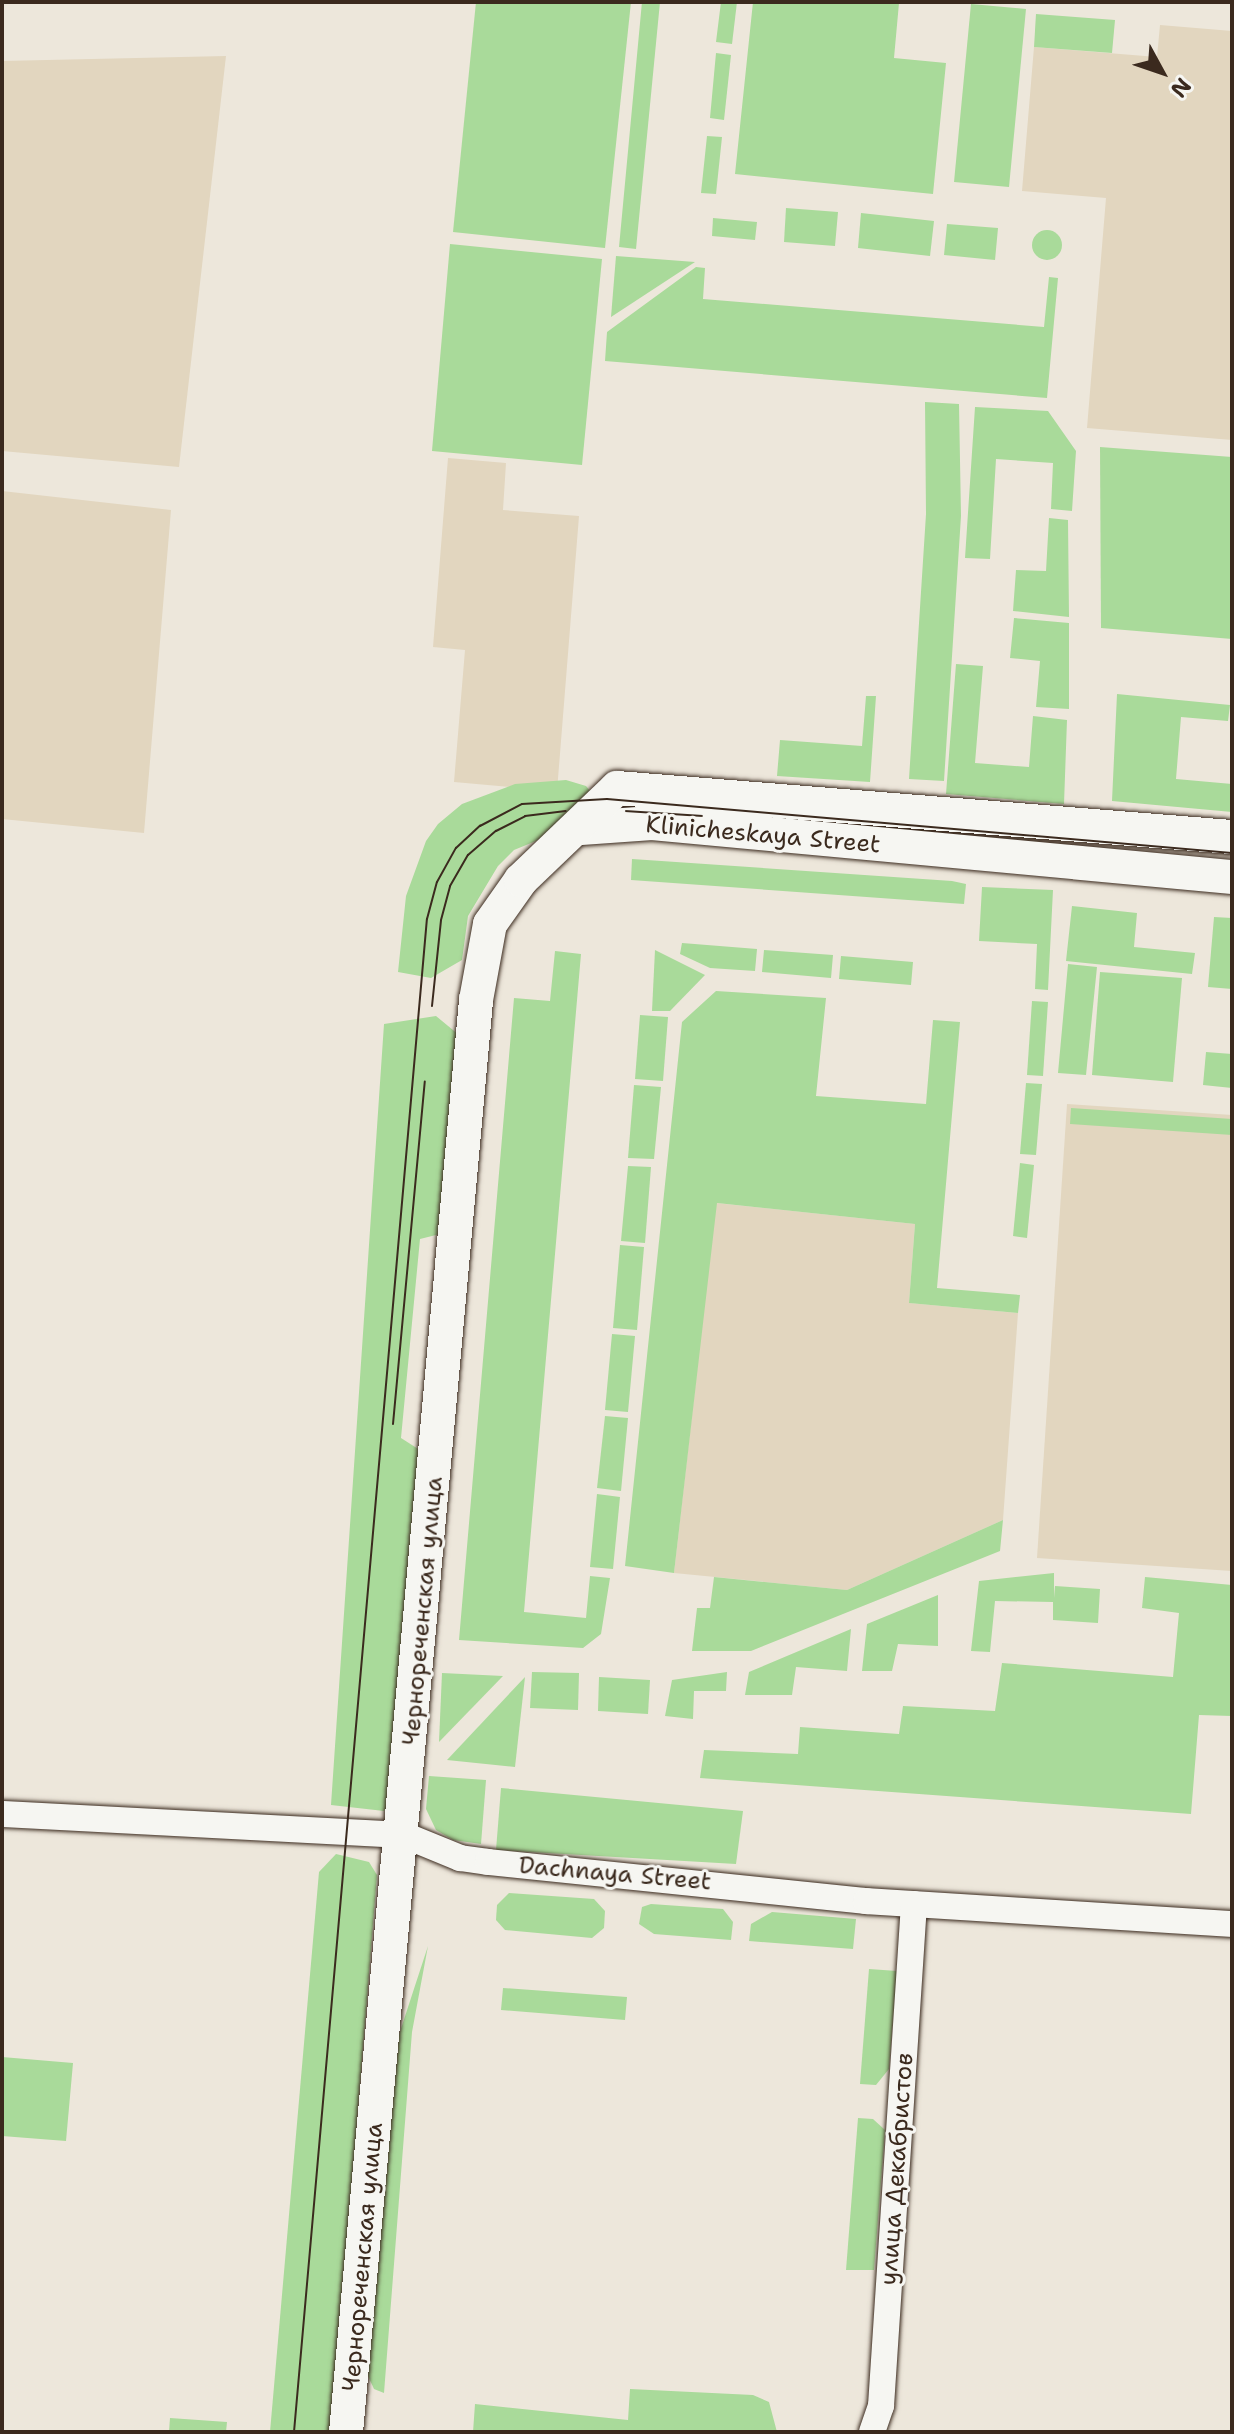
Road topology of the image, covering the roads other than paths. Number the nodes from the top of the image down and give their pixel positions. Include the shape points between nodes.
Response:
1 (581, 828) junction
2 (1232, 837) edge
3 (1232, 877) edge
4 (2, 1814) edge
5 (404, 1835) junction
6 (914, 1904) junction
7 (1232, 1924) edge
8 (346, 2432) edge
9 (872, 2432) edge

1 - 2 street, Klinicheskaya Street via 617,788
1 - 3 street, Klinicheskaya Street via 652,823
1 - 5 street, Чернореченская улица via 521,880 490,924 483,951
4 - 5 street, Dachnaya Street
5 - 6 street, Dachnaya Street via 460,1858 488,1862
5 - 8 street, Чернореченская улица
6 - 7 street, Dachnaya Street
6 - 9 street, улица Декабристов via 881,2406

